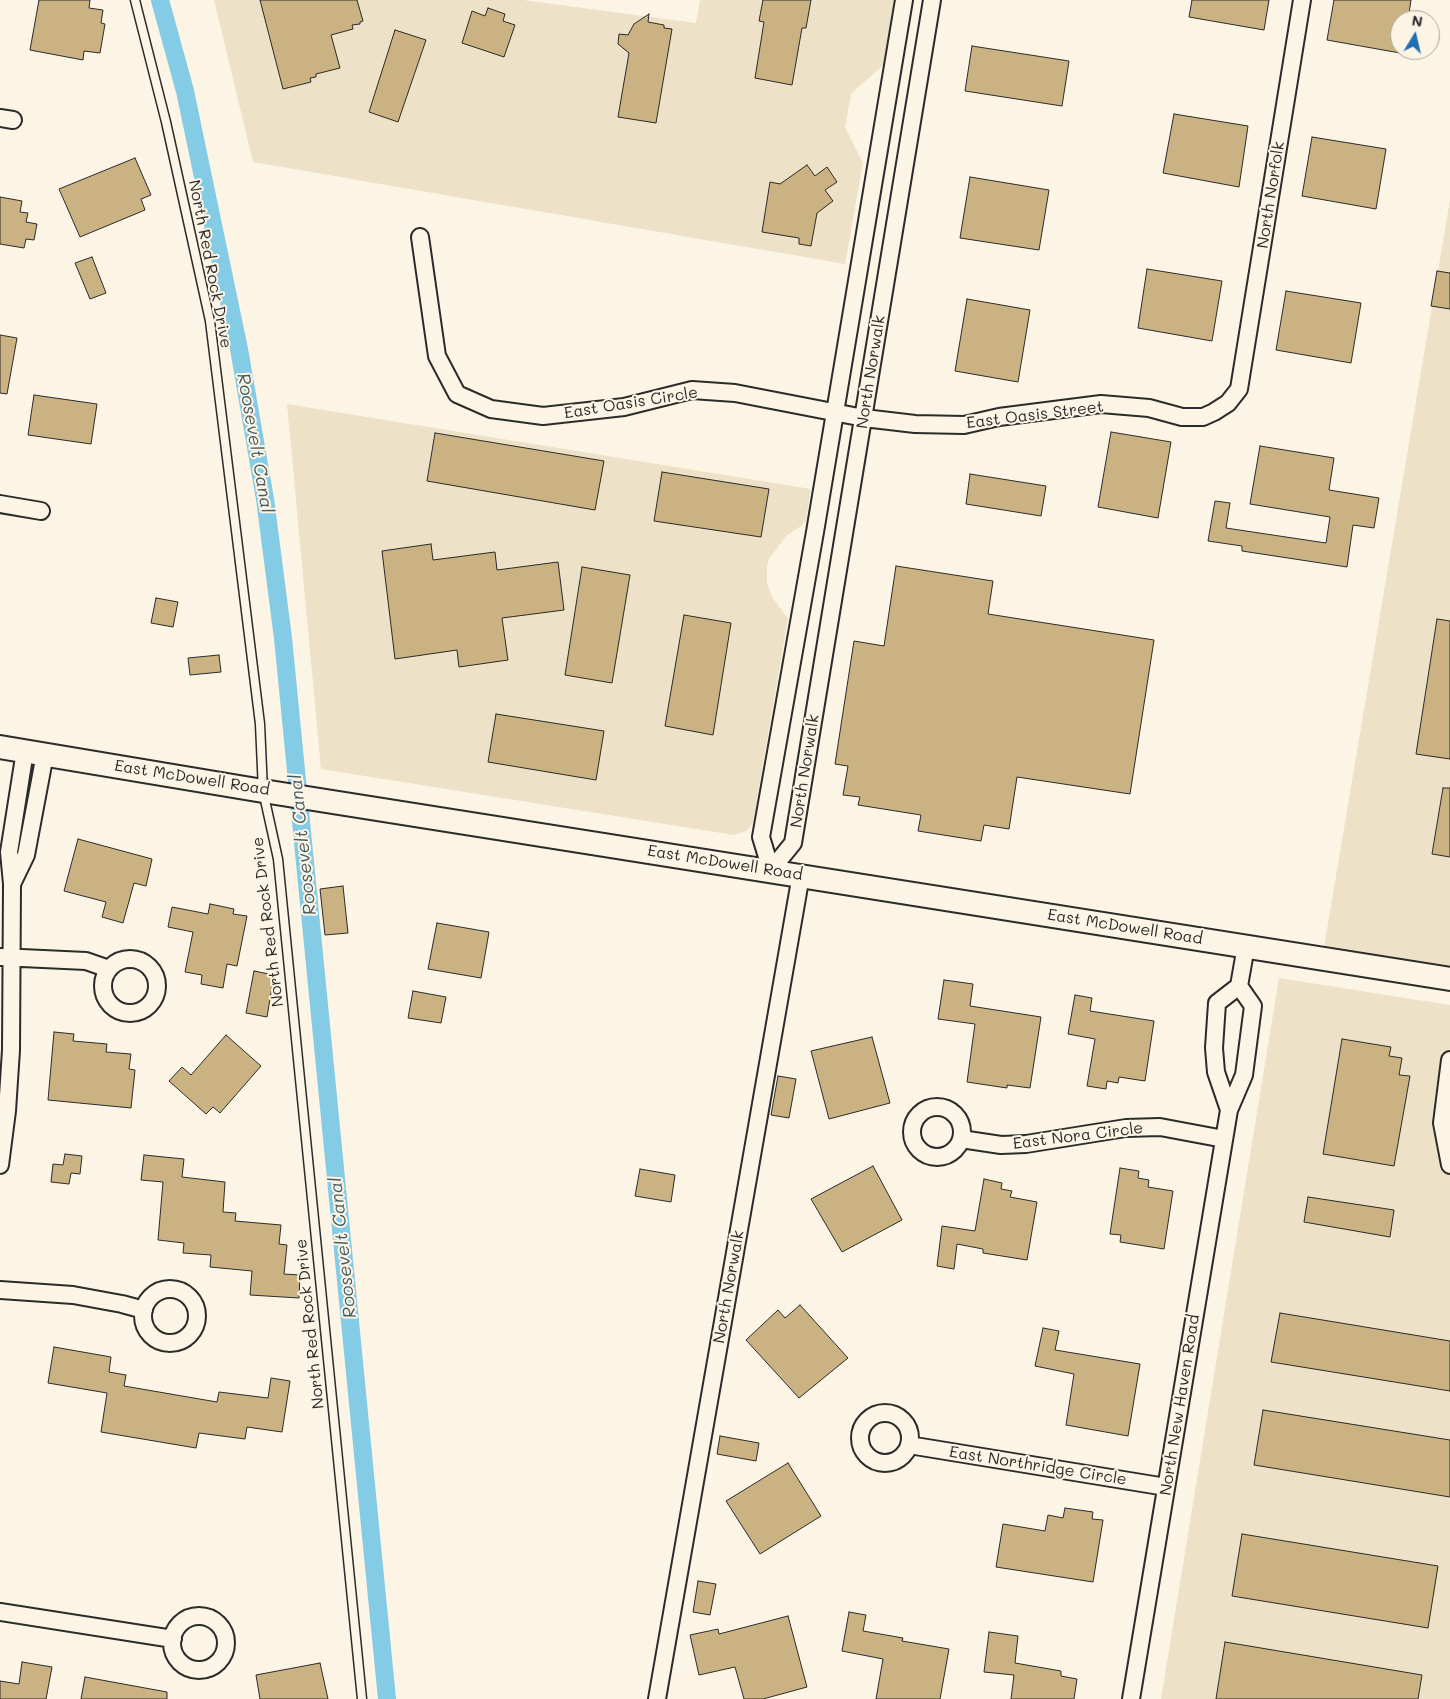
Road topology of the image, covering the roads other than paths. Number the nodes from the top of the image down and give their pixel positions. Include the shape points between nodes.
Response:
1 (135, 0) edge
2 (904, 0) edge
3 (932, 0) edge
4 (1302, 0) edge
5 (884, 119) junction
6 (912, 122) junction
7 (420, 237) dead end
8 (1239, 389) joint
9 (849, 415) junction
10 (0, 504) edge
11 (41, 511) dead end
12 (0, 747) edge
13 (35, 753) junction
14 (268, 791) junction
15 (771, 870) junction
16 (802, 875) junction
17 (1246, 946) junction
18 (6, 957) edge
19 (109, 969) dead end
20 (1450, 979) edge
21 (1239, 986) junction
22 (1450, 1060) edge
23 (1228, 1110) junction
24 (1224, 1138) junction
25 (962, 1139) dead end
26 (0, 1165) edge
27 (1450, 1165) edge
28 (0, 1290) edge
29 (144, 1310) dead end
30 (909, 1445) dead end
31 (1166, 1487) junction
32 (0, 1612) edge
33 (173, 1639) dead end
34 (362, 1699) edge
35 (657, 1699) edge
36 (1130, 1699) edge

1 - 14 lane, North Red Rock Drive via 210,321
2 - 5 street, North Norwalk
3 - 6 street, North Norwalk
4 - 8 street, North Norfolk
5 - 6 street
5 - 9 street, North Norwalk
6 - 9 street, North Norwalk
7 - 9 street, East Oasis Circle via 437,356 456,394 490,409 543,416 624,407 692,390 735,393
8 - 9 street, East Oasis Street via 1228,403 1203,417 1182,417 1149,408 1101,404 999,417 964,425 915,424
9 - 15 street, North Norwalk via 815,532 761,836
9 - 15 street, North Norwalk via 794,843
10 - 11 street
12 - 13 main road, East McDowell Road
13 - 14 main road, East McDowell Road
13 - 18 street via 9,852 12,884
14 - 15 main road, East McDowell Road
14 - 34 lane, North Red Rock Drive via 278,859
15 - 16 main road, East McDowell Road
16 - 17 main road, East McDowell Road
16 - 35 street, North Norwalk
17 - 20 main road, East McDowell Road
17 - 21 street
18 - 19 street via 86,961
18 - 26 street via 10,1079
21 - 23 street, North New Haven Road via 1253,1006 1244,1075
21 - 23 street, North New Haven Road via 1217,1003 1216,1072
22 - 27 street via 1442,1123
23 - 24 street, North New Haven Road
24 - 25 street, East Nora Circle via 1160,1127 1126,1128 1026,1144 1001,1145
24 - 31 street, North New Haven Road
28 - 29 street via 73,1295
30 - 31 street, East Northridge Circle
31 - 36 street, North New Haven Road
32 - 33 street

